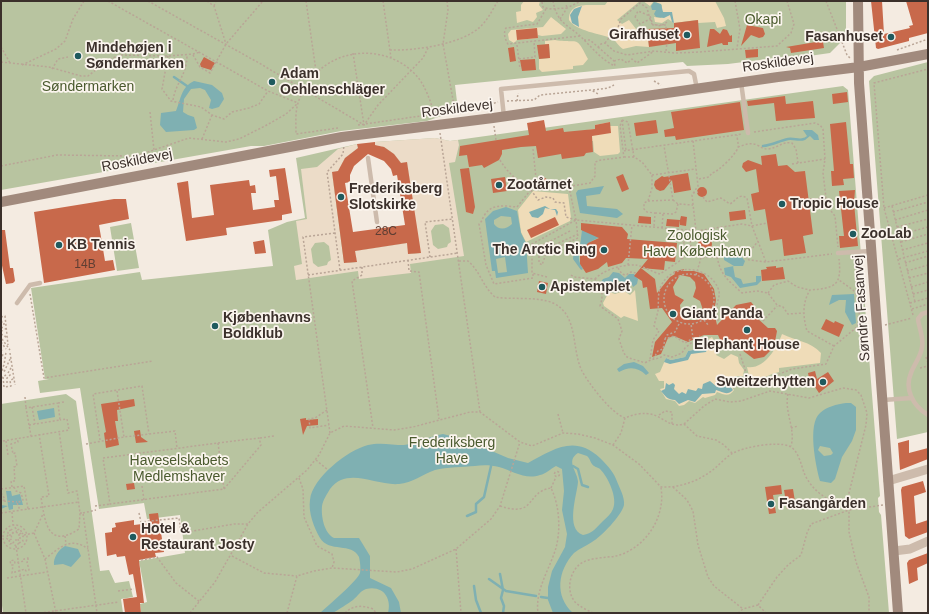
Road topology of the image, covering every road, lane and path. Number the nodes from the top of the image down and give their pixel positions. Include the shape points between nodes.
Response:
1 (84, 1) edge
2 (108, 1) edge
3 (148, 1) edge
4 (207, 1) edge
5 (216, 1) edge
6 (263, 1) edge
7 (306, 1) edge
8 (383, 1) edge
9 (447, 1) edge
10 (498, 1) edge
11 (548, 1) edge
12 (553, 1) edge
13 (582, 1) edge
14 (735, 1) edge
15 (787, 1) edge
16 (826, 1) edge
17 (858, 1) edge
18 (566, 4) dead end
19 (214, 6) junction
20 (568, 8) junction
21 (546, 9) junction
22 (555, 9) junction
23 (560, 19) junction
24 (650, 19) junction
25 (667, 22) dead end
26 (666, 28) dead end
27 (580, 36) junction
28 (928, 39) edge
29 (584, 40) junction
30 (534, 41) junction
31 (605, 43) junction
32 (668, 43) dead end
33 (912, 43) dead end
34 (226, 44) junction
35 (443, 44) junction
36 (517, 44) junction
37 (1, 47) edge
38 (598, 47) junction
39 (428, 48) junction
40 (737, 49) junction
41 (390, 50) junction
42 (928, 50) edge
43 (654, 51) junction
44 (200, 52) junction
45 (666, 52) junction
46 (353, 53) junction
47 (193, 54) junction
48 (923, 54) edge
49 (187, 55) junction
50 (168, 56) junction
51 (68, 57) dead end
52 (391, 58) junction
53 (519, 59) junction
54 (614, 61) junction
55 (1, 62) edge
56 (218, 62) junction
57 (10, 63) junction
58 (22, 65) junction
59 (859, 67) junction
60 (52, 69) junction
61 (520, 69) dead end
62 (928, 69) edge
63 (316, 71) junction
64 (411, 71) junction
65 (653, 81) dead end
66 (741, 82) junction
67 (618, 84) dead end
68 (304, 89) junction
69 (697, 89) junction
70 (593, 90) junction
71 (268, 91) junction
72 (671, 92) junction
73 (174, 101) junction
74 (502, 102) junction
75 (607, 102) junction
76 (298, 103) junction
77 (484, 110) dead end
78 (455, 111) junction
79 (471, 111) dead end
80 (150, 112) dead end
81 (434, 114) junction
82 (492, 114) junction
83 (212, 115) junction
84 (504, 117) junction
85 (622, 120) junction
86 (439, 125) junction
87 (356, 126) dead end
88 (342, 132) junction
89 (365, 132) junction
90 (748, 133) junction
91 (737, 135) junction
92 (202, 139) junction
93 (496, 140) dead end
94 (693, 142) junction
95 (664, 146) junction
96 (738, 147) junction
97 (533, 149) dead end
98 (154, 150) junction
99 (623, 150) junction
100 (626, 150) junction
101 (632, 150) junction
102 (624, 157) junction
103 (634, 157) junction
104 (368, 158) dead end
105 (500, 160) dead end
106 (825, 160) junction
107 (798, 163) junction
108 (792, 164) dead end
109 (1, 166) edge
110 (697, 169) junction
111 (668, 173) junction
112 (652, 175) junction
113 (698, 180) junction
114 (533, 187) junction
115 (569, 187) junction
116 (537, 188) junction
117 (531, 190) junction
118 (698, 192) dead end
119 (693, 193) junction
120 (928, 195) edge
121 (703, 197) dead end
122 (826, 198) junction
123 (810, 199) dead end
124 (673, 200) junction
125 (648, 201) junction
126 (1, 202) edge
127 (928, 202) edge
128 (678, 204) junction
129 (693, 205) junction
130 (892, 206) junction
131 (884, 208) junction
132 (928, 210) edge
133 (893, 212) junction
134 (655, 213) junction
135 (663, 214) junction
136 (928, 218) edge
137 (453, 219) junction
138 (576, 220) junction
139 (895, 220) junction
140 (377, 222) dead end
141 (767, 223) dead end
142 (632, 225) junction
143 (752, 226) junction
144 (654, 227) junction
145 (928, 227) edge
146 (662, 228) junction
147 (897, 228) junction
148 (686, 230) junction
149 (570, 231) dead end
150 (696, 231) junction
151 (335, 233) junction
152 (928, 234) edge
153 (898, 235) junction
154 (758, 240) junction
155 (900, 242) junction
156 (928, 243) edge
157 (902, 250) junction
158 (871, 251) junction
159 (928, 251) edge
160 (458, 253) junction
161 (692, 253) junction
162 (838, 253) junction
163 (742, 254) junction
164 (928, 256) edge
165 (430, 257) junction
166 (717, 257) junction
167 (701, 258) junction
168 (904, 258) junction
169 (898, 259) junction
170 (408, 260) junction
171 (681, 260) junction
172 (459, 261) junction
173 (766, 262) junction
174 (905, 263) junction
175 (628, 265) junction
176 (928, 265) edge
177 (362, 267) junction
178 (618, 268) junction
179 (340, 270) junction
180 (697, 270) junction
181 (907, 271) junction
182 (532, 273) junction
183 (636, 273) dead end
184 (928, 273) edge
185 (308, 275) junction
186 (571, 275) dead end
187 (696, 275) junction
188 (547, 277) dead end
189 (909, 278) junction
190 (595, 279) junction
191 (839, 280) junction
192 (928, 282) edge
193 (40, 283) dead end
194 (911, 287) junction
195 (27, 289) junction
196 (810, 290) junction
197 (928, 290) edge
198 (768, 293) junction
199 (913, 294) junction
200 (928, 298) edge
201 (915, 302) junction
202 (17, 303) dead end
203 (910, 303) junction
204 (928, 304) edge
205 (777, 305) junction
206 (912, 309) junction
207 (805, 312) junction
208 (928, 312) edge
209 (1, 317) edge
210 (703, 320) junction
211 (763, 321) dead end
212 (680, 322) junction
213 (718, 322) dead end
214 (691, 323) junction
215 (710, 326) dead end
216 (877, 326) junction
217 (1, 327) edge
218 (6, 329) junction
219 (675, 332) junction
220 (1, 334) edge
221 (700, 336) dead end
222 (676, 337) junction
223 (8, 338) junction
224 (2, 339) dead end
225 (665, 339) junction
226 (5, 342) junction
227 (2, 343) edge
228 (8, 345) junction
229 (834, 346) junction
230 (1, 349) edge
231 (10, 350) dead end
232 (6, 352) dead end
233 (10, 353) dead end
234 (740, 354) dead end
235 (926, 355) dead end
236 (6, 356) junction
237 (11, 357) junction
238 (650, 359) junction
239 (653, 359) junction
240 (1, 360) edge
241 (153, 361) dead end
242 (928, 363) edge
243 (12, 366) junction
244 (2, 370) edge
245 (13, 372) junction
246 (8, 373) dead end
247 (6, 375) dead end
248 (2, 377) edge
249 (14, 378) junction
250 (7, 383) dead end
251 (15, 385) dead end
252 (117, 390) junction
253 (788, 394) junction
254 (25, 397) dead end
255 (912, 398) junction
256 (883, 400) junction
257 (64, 402) dead end
258 (58, 403) junction
259 (32, 407) junction
260 (26, 408) junction
261 (327, 410) junction
262 (480, 412) junction
263 (558, 414) dead end
264 (658, 415) junction
265 (928, 415) edge
266 (625, 418) junction
267 (439, 419) junction
268 (60, 420) junction
269 (35, 424) junction
270 (672, 424) junction
271 (684, 424) junction
272 (29, 425) junction
273 (329, 425) junction
274 (798, 426) dead end
275 (373, 428) junction
276 (791, 428) junction
277 (59, 431) junction
278 (330, 433) junction
279 (563, 433) junction
280 (39, 434) junction
281 (149, 434) junction
282 (31, 436) junction
283 (274, 436) dead end
284 (124, 437) junction
285 (17, 438) junction
286 (259, 438) junction
287 (100, 440) junction
288 (5, 441) junction
289 (520, 442) junction
290 (218, 443) junction
291 (11, 444) junction
292 (86, 444) dead end
293 (613, 446) junction
294 (790, 446) junction
295 (177, 448) junction
296 (732, 453) junction
297 (8, 455) dead end
298 (316, 460) junction
299 (928, 469) edge
300 (328, 470) dead end
301 (557, 476) dead end
302 (299, 478) junction
303 (888, 481) junction
304 (142, 486) dead end
305 (13, 487) junction
306 (660, 487) junction
307 (551, 488) junction
308 (673, 488) junction
309 (1, 489) edge
310 (224, 489) junction
311 (1, 493) edge
312 (144, 500) junction
313 (4, 501) junction
314 (17, 502) junction
315 (78, 502) junction
316 (1, 503) edge
317 (110, 504) junction
318 (890, 505) junction
319 (96, 506) dead end
320 (500, 506) junction
321 (42, 507) junction
322 (28, 509) junction
323 (20, 510) junction
324 (96, 510) dead end
325 (849, 510) junction
326 (1, 512) edge
327 (12, 512) junction
328 (44, 513) junction
329 (82, 513) junction
330 (139, 513) dead end
331 (248, 524) junction
332 (13, 525) junction
333 (14, 528) junction
334 (12, 530) junction
335 (17, 530) junction
336 (16, 532) junction
337 (22, 533) junction
338 (34, 533) junction
339 (12, 534) junction
340 (19, 534) junction
341 (8, 535) junction
342 (24, 535) junction
343 (65, 535) junction
344 (27, 536) junction
345 (6, 538) junction
346 (12, 538) junction
347 (22, 538) junction
348 (18, 539) junction
349 (3, 540) junction
350 (9, 540) junction
351 (14, 540) junction
352 (928, 541) edge
353 (13, 543) junction
354 (19, 543) junction
355 (66, 544) junction
356 (16, 546) junction
357 (17, 549) junction
358 (88, 549) junction
359 (456, 549) junction
360 (894, 551) junction
361 (231, 556) junction
362 (45, 559) junction
363 (141, 560) dead end
364 (19, 562) junction
365 (332, 568) junction
366 (20, 570) junction
367 (47, 572) junction
368 (21, 576) junction
369 (297, 576) junction
370 (6, 578) dead end
371 (134, 588) dead end
372 (118, 591) dead end
373 (119, 602) dead end
374 (200, 602) junction
375 (96, 605) junction
376 (758, 605) junction
377 (743, 609) junction
378 (55, 612) edge
379 (26, 613) edge
380 (40, 613) edge
381 (97, 613) edge
382 (190, 613) edge
383 (287, 613) edge
384 (345, 613) edge
385 (376, 613) edge
386 (461, 613) edge
387 (538, 613) edge
388 (594, 613) edge
389 (738, 613) edge
390 (766, 613) edge
391 (868, 613) edge
392 (898, 613) edge

1 - 58 path via 73,19 65,42
2 - 44 path
3 - 34 path
4 - 19 path
5 - 19 path
6 - 34 path
7 - 63 path
8 - 41 path
9 - 35 path
10 - 35 path via 479,28
11 - 12 path
11 - 21 path via 542,2
12 - 22 path
13 - 20 path
14 - 40 path via 740,29
15 - 40 path via 794,24 791,33 776,46
16 - 59 path via 847,55
17 - 59 street, Søndre Fasanvej
18 - 20 path
19 - 34 path
20 - 22 path
20 - 23 path
21 - 22 path
21 - 36 path via 537,24 506,28 504,31 508,44
22 - 23 path
23 - 27 path
24 - 25 path, bridge via 652,24 661,26
24 - 26 path, bridge via 640,24 635,17 638,11 650,16 653,25 666,25
24 - 31 path, bridge via 647,8 640,3 621,20 617,30
27 - 29 path
27 - 30 path
28 - 33 path
29 - 38 path via 590,40
29 - 54 path via 615,66
30 - 36 path
30 - 53 path via 535,57
31 - 38 path
31 - 43 path via 626,55
32 - 45 path
34 - 56 path
34 - 68 path
35 - 39 path
35 - 78 path
36 - 53 path
37 - 57 path
38 - 54 path
39 - 41 path via 411,51
39 - 64 path
40 - 45 path
41 - 52 path
42 - 48 street, Roskildevej
43 - 45 path
43 - 54 path via 637,63 632,59 627,63 621,59
44 - 47 path
44 - 56 path
46 - 52 path via 376,54
46 - 63 path via 327,63
46 - 89 path
47 - 49 path
47 - 56 path via 200,67 210,73
48 - 59 street, Roskildevej
49 - 50 path
49 - 73 path via 186,71
50 - 60 path via 121,55 110,59 88,76 75,76
50 - 73 path via 162,89 168,99
51 - 60 path via 58,59
52 - 64 path
53 - 61 path
55 - 57 path
56 - 71 path
57 - 58 path
58 - 60 path
59 - 66 street, Roskildevej
59 - 158 street, Søndre Fasanvej
62 - 131 path via 874,83
63 - 68 path
64 - 81 path via 426,90
64 - 89 path via 378,105
65 - 72 path
66 - 69 street, Roskildevej
66 - 90 lane
67 - 70 path
68 - 76 path
68 - 89 path
69 - 72 street, Roskildevej
69 - 74 lane via 694,74 689,72 501,89
70 - 74 path via 540,94 534,100
70 - 75 path
71 - 76 path
71 - 83 path via 259,104 232,112 224,120
72 - 75 street, Roskildevej
73 - 83 path via 201,107
74 - 82 path via 492,103
74 - 84 lane
75 - 84 street, Roskildevej
76 - 88 path via 296,134
76 - 92 path via 286,114 239,140 226,142
77 - 82 path
78 - 79 path
78 - 81 path
80 - 98 path
81 - 89 path
82 - 84 street, Roskildevej
82 - 86 street, Roskildevej
82 - 93 path
83 - 92 path
85 - 99 path via 620,126
85 - 100 path
85 - 101 path via 628,122
86 - 89 street, Roskildevej
86 - 137 path
87 - 89 path
88 - 89 street, Roskildevej
88 - 126 street, Roskildevej
88 - 151 path via 343,154 327,172
90 - 91 path
90 - 106 path via 815,123 823,129
91 - 94 path
91 - 96 path
92 - 98 path via 189,138
94 - 95 path
94 - 110 path
95 - 101 path
95 - 111 path
96 - 107 path via 756,144 768,149 786,141 792,143 796,149
96 - 113 path via 718,172
97 - 116 path
98 - 109 path via 130,156 56,155
99 - 100 path
99 - 102 path
100 - 101 path
101 - 103 path
102 - 103 path
102 - 115 path via 595,162 595,176 590,183
103 - 112 path via 642,162
104 - 140 lane
105 - 114 path via 514,178
106 - 107 path
106 - 122 path via 823,173
107 - 108 path
110 - 111 path
110 - 113 path
111 - 112 path
111 - 124 path
112 - 125 path
113 - 119 path via 698,186
114 - 116 path
114 - 117 path
115 - 116 path
115 - 138 path
117 - 138 path via 538,200 546,197 564,203 566,217
117 - 182 path via 517,208 507,205 496,207 487,212 479,224 486,265 494,284 533,278
118 - 119 path
119 - 129 path
120 - 130 path
121 - 143 path via 707,202 721,198 730,204 738,196 747,198
122 - 123 path
122 - 162 path via 827,206 835,216
124 - 125 path
124 - 128 path
125 - 134 path via 644,203 644,209 646,212
127 - 133 path
128 - 129 path
128 - 135 path via 676,212
129 - 150 path
130 - 131 path
130 - 133 path
131 - 169 path
132 - 139 path
133 - 139 path
134 - 135 path
134 - 144 path
135 - 146 path
136 - 147 path
137 - 160 path
137 - 165 path via 425,222
138 - 142 path
138 - 149 path via 578,234 548,248 542,265 539,264 539,247
138 - 182 path via 532,244
139 - 147 path
141 - 143 path
142 - 144 path
142 - 175 path
143 - 150 path via 742,224
143 - 154 path
144 - 146 path
145 - 153 path
146 - 148 path
147 - 153 path
148 - 150 path
148 - 171 path
150 - 161 path via 690,240
151 - 179 path
151 - 185 path via 303,237
152 - 155 path
153 - 155 path
154 - 163 path via 752,249
154 - 173 path
155 - 157 path
156 - 157 path
157 - 168 path
158 - 162 lane
158 - 216 street, Søndre Fasanvej
159 - 168 path
160 - 165 path
160 - 172 path
161 - 167 path
161 - 171 path via 687,253
162 - 173 path
162 - 191 path
163 - 166 path
163 - 173 path via 749,260
164 - 174 path
165 - 170 path
166 - 167 path
166 - 198 path via 724,277 742,293
167 - 180 path
168 - 169 path
168 - 174 path
169 - 203 path
170 - 177 path
170 - 267 path via 410,271 418,272
171 - 175 path via 660,274 638,265
172 - 262 path
172 - 266 path via 468,261 475,266 488,291 495,297 551,302 563,309 570,320 582,370 611,409
174 - 181 path
175 - 178 path
176 - 181 path
177 - 179 path
177 - 275 path via 362,276 352,281
178 - 183 path via 622,274
178 - 190 path via 600,273
179 - 185 path
180 - 187 path
180 - 213 path via 710,277 719,291 716,307
180 - 238 path via 683,269 672,274 663,283 659,291 654,326 659,331 653,340
181 - 189 path
182 - 188 path
184 - 189 path
185 - 261 path
186 - 190 path
187 - 210 path via 706,281 713,291 713,307
187 - 212 path via 681,275 669,284 665,291 668,313
189 - 194 path
190 - 238 path via 603,296 600,306 618,319 622,331 619,339 624,355 629,360 645,363
191 - 196 path via 829,288
191 - 229 path via 857,295 860,320 857,327
192 - 194 path
193 - 195 lane via 30,285
194 - 199 path
195 - 202 lane
195 - 241 path via 30,293 44,378
196 - 198 path via 797,287 788,281 774,285
196 - 207 path via 804,300
197 - 199 path
198 - 205 path
199 - 201 path
200 - 201 path
201 - 203 path
203 - 206 path
204 - 206 path
205 - 207 path via 784,308 788,314
205 - 211 path
206 - 216 path via 912,318
207 - 229 path via 807,331
208 - 255 lane via 918,319 923,343 909,381
209 - 218 path
210 - 214 path
210 - 215 path
212 - 214 path
212 - 219 path
214 - 222 path via 694,338 685,343
216 - 256 street, Søndre Fasanvej
217 - 218 path
218 - 223 path
219 - 222 path
219 - 225 path via 667,335
220 - 223 path
221 - 239 path via 685,348 682,354 672,357 664,355 659,359
222 - 225 path
223 - 228 path
224 - 226 path
225 - 239 path via 663,349 658,351
226 - 227 path
226 - 228 path
227 - 230 path via 5,348
228 - 231 path
229 - 234 path via 826,364 792,369 759,382 747,380
232 - 236 path
233 - 237 path
235 - 242 path
236 - 240 path via 3,355
236 - 244 path
237 - 243 path
237 - 244 path via 6,370
238 - 239 path
243 - 245 path
243 - 246 path
245 - 249 path
245 - 250 path via 7,378
247 - 248 path
248 - 249 path via 4,387 11,386 10,381
249 - 251 path
252 - 281 path via 142,386
252 - 284 path
252 - 287 path via 93,394
253 - 271 path via 770,391 741,401 716,399
253 - 276 path via 786,402
253 - 325 path via 809,398 849,388 861,395 866,425 849,493
254 - 260 path
255 - 256 lane
255 - 265 lane via 916,406
256 - 303 street, Søndre Fasanvej
257 - 258 path
258 - 259 path
258 - 268 path
259 - 260 path
259 - 269 path
260 - 272 path
261 - 273 path
261 - 273 path via 309,419 310,428
262 - 267 path
262 - 289 path
263 - 279 path
264 - 266 path via 646,412
264 - 270 path
264 - 270 path via 665,411 672,412
266 - 293 path via 621,433
267 - 275 path via 394,430
268 - 269 path
268 - 277 path via 67,419 69,430
269 - 272 path
270 - 271 path
271 - 296 path via 697,436 716,440
272 - 282 path
273 - 278 path
274 - 276 path
275 - 278 path via 344,426
276 - 294 path via 793,438
277 - 280 path
277 - 315 path via 68,493 77,491
278 - 298 path
279 - 289 path via 535,445
279 - 293 path via 587,435
280 - 282 path
280 - 321 path via 49,496 40,497
281 - 284 path
281 - 295 path via 175,431
282 - 285 path
283 - 286 path
284 - 287 path
285 - 288 path
285 - 291 path via 18,442
286 - 290 path
286 - 310 path via 261,445
287 - 292 path
288 - 291 path
288 - 297 path
289 - 320 path
290 - 295 path
290 - 310 path
291 - 305 path via 17,466 14,467 15,481 11,481
293 - 306 path via 639,464
294 - 296 path via 769,444
294 - 325 path via 797,453 810,485 819,494
295 - 317 path via 103,458
296 - 308 path via 700,478
298 - 300 path
298 - 302 path
299 - 303 street
301 - 307 path
302 - 331 path via 257,513
302 - 365 path via 303,489 304,517 318,546 332,554
303 - 318 street, Søndre Fasanvej
304 - 312 path
305 - 309 path
305 - 314 path via 22,493 23,500
305 - 322 path via 24,486
306 - 308 path
306 - 388 path via 662,498 659,516 632,550 596,558 581,564 573,573 569,588 571,595 582,608
307 - 320 path via 542,489 523,509 513,510
307 - 387 path via 559,523 558,536 539,595
308 - 377 path via 687,500 692,511 700,556 708,577 714,586
310 - 312 path
311 - 313 path
312 - 317 path
313 - 314 path
313 - 316 path
314 - 323 path
315 - 321 path
315 - 329 path
317 - 319 path
318 - 325 path
318 - 360 street, Søndre Fasanvej
320 - 359 path via 491,519
321 - 322 path
321 - 328 path
322 - 323 path
323 - 327 path
324 - 329 path
325 - 376 path via 811,524 801,555 781,573
325 - 391 path via 849,532 869,597
326 - 327 path
327 - 332 path
328 - 338 path
328 - 343 path via 50,532 54,535
329 - 343 path via 79,529
329 - 358 path
330 - 331 path via 141,522 179,518 181,533
331 - 361 path
332 - 333 path
332 - 344 path via 21,526
332 - 349 path via 5,530
333 - 334 path
333 - 335 path
334 - 339 path
334 - 341 path via 8,531
335 - 336 path
335 - 337 path via 20,529
336 - 339 path
336 - 340 path
337 - 340 path
337 - 342 path
338 - 344 path
338 - 362 path
339 - 341 path
339 - 346 path
340 - 348 path
341 - 345 path
342 - 344 path
342 - 347 path
343 - 355 path
344 - 357 path via 25,544
345 - 349 path
345 - 350 path
346 - 350 path
346 - 351 path
347 - 348 path
347 - 354 path via 23,541
348 - 351 path
348 - 354 path
349 - 357 path via 8,547
350 - 353 path via 10,544
351 - 353 path
352 - 360 street
353 - 356 path
354 - 356 path
355 - 358 path via 74,543
355 - 362 path
356 - 357 path
357 - 364 path
358 - 375 path
359 - 365 path via 412,569 397,572
359 - 386 path
360 - 392 street, Søndre Fasanvej
361 - 369 path via 264,573
361 - 374 path
362 - 367 path
363 - 374 path via 158,557 176,583
364 - 366 path
364 - 366 path via 10,561 10,565 13,565 12,573
364 - 366 path via 28,558 30,570
365 - 369 path via 314,570
366 - 368 path
367 - 368 path
367 - 378 path
368 - 370 path
368 - 379 path
369 - 383 path
371 - 372 path
373 - 375 path
374 - 382 path
375 - 378 path
375 - 381 path
376 - 377 path
376 - 390 path
377 - 389 path
378 - 380 path
384 - 385 path via 350,608 358,606 373,609

